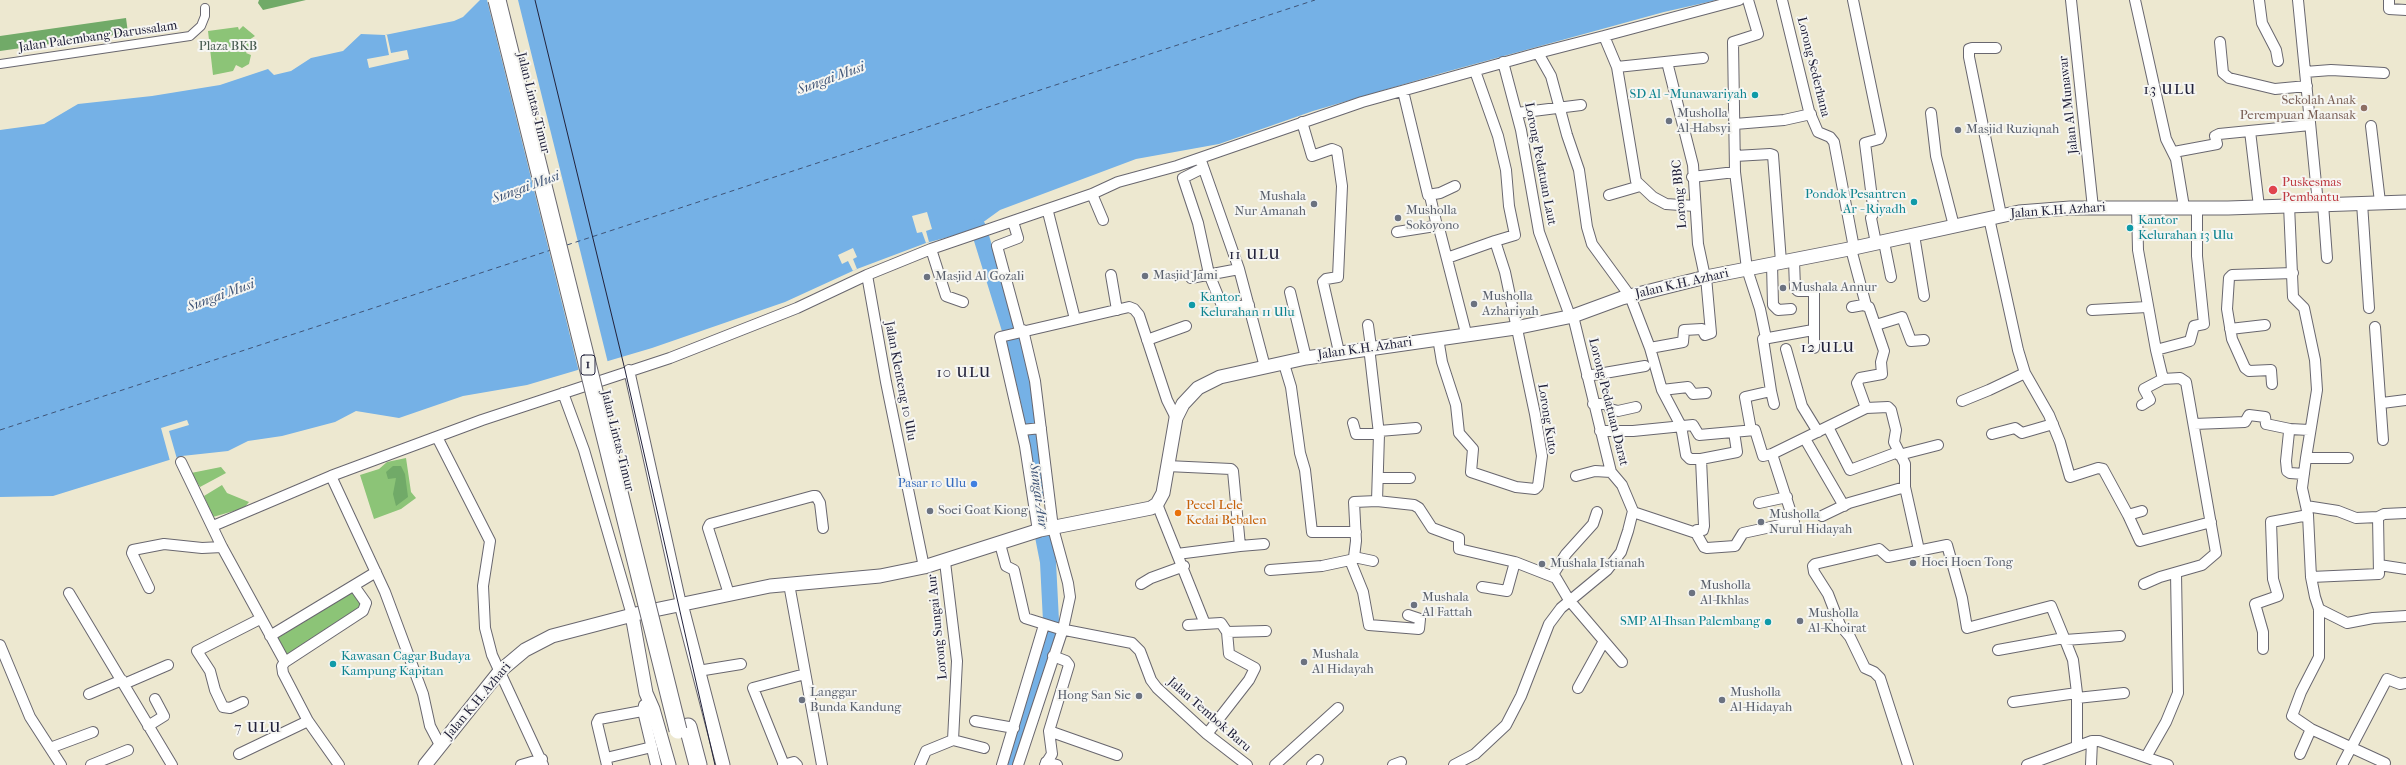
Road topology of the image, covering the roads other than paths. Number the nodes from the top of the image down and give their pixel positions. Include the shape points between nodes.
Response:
1 (497, 0) edge
2 (507, 0) edge
3 (1739, 0) edge
4 (1748, 0) edge
5 (1782, 0) edge
6 (1853, 0) edge
7 (2071, 0) edge
8 (2136, 0) edge
9 (2259, 0) edge
10 (2298, 0) edge
11 (2389, 0) edge
12 (205, 8) dead end
13 (2406, 10) edge
14 (1604, 36) junction
15 (2220, 42) dead end
16 (1996, 48) dead end
17 (1538, 53) junction
18 (1703, 58) dead end
19 (2278, 61) dead end
20 (1503, 62) junction
21 (1667, 62) junction
22 (0, 64) edge
23 (1617, 67) junction
24 (1475, 71) junction
25 (2305, 72) junction
26 (2384, 73) dead end
27 (1557, 77) dead end
28 (2307, 86) junction
29 (1403, 91) junction
30 (1581, 105) dead end
31 (1562, 107) junction
32 (1518, 113) junction
33 (1931, 113) dead end
34 (1811, 114) junction
35 (1302, 122) junction
36 (1735, 124) junction
37 (2310, 125) junction
38 (2371, 126) dead end
39 (1572, 131) dead end
40 (2250, 131) junction
41 (2174, 152) junction
42 (1735, 156) junction
43 (1202, 163) junction
44 (1735, 172) junction
45 (1692, 177) junction
46 (1455, 186) dead end
47 (1640, 186) junction
48 (1092, 194) junction
49 (1609, 195) dead end
50 (1430, 196) junction
51 (2380, 202) junction
52 (2406, 202) edge
53 (2362, 203) junction
54 (2320, 204) junction
55 (1696, 206) junction
56 (2289, 206) junction
57 (2190, 207) junction
58 (2259, 207) junction
59 (2093, 208) junction
60 (2137, 208) junction
61 (1048, 212) dead end
62 (1995, 217) junction
63 (1103, 220) dead end
64 (1014, 225) dead end
65 (1437, 226) junction
66 (1954, 226) junction
67 (1397, 232) dead end
68 (1914, 235) junction
69 (1495, 241) junction
70 (1880, 243) junction
71 (1853, 248) junction
72 (931, 249) junction
73 (1446, 258) junction
74 (2327, 258) dead end
75 (1794, 260) junction
76 (1776, 263) junction
77 (1750, 268) junction
78 (1239, 269) junction
79 (2293, 273) junction
80 (1213, 274) junction
81 (867, 275) junction
82 (1111, 276) dead end
83 (1706, 277) junction
84 (1891, 277) dead end
85 (1191, 278) dead end
86 (1290, 292) dead end
87 (1630, 296) junction
88 (1924, 296) dead end
89 (963, 302) dead end
90 (1249, 305) junction
91 (1866, 305) junction
92 (1852, 307) dead end
93 (2147, 307) junction
94 (2369, 308) dead end
95 (1791, 309) dead end
96 (1117, 310) junction
97 (2092, 310) dead end
98 (1571, 316) junction
99 (1075, 319) junction
100 (1368, 325) dead end
101 (1876, 325) junction
102 (2265, 325) dead end
103 (1186, 326) dead end
104 (2375, 327) dead end
105 (1515, 328) junction
106 (2230, 329) junction
107 (1813, 330) junction
108 (1020, 331) junction
109 (1466, 333) junction
110 (1438, 338) junction
111 (1766, 338) junction
112 (1147, 340) junction
113 (1924, 340) dead end
114 (1370, 347) junction
115 (1650, 348) junction
116 (1814, 348) dead end
117 (1786, 349) dead end
118 (2156, 350) junction
119 (1339, 352) junction
120 (1306, 358) junction
121 (1284, 364) junction
122 (1645, 366) dead end
123 (1265, 367) junction
124 (629, 370) junction
125 (2025, 372) junction
126 (1587, 376) junction
127 (2163, 379) junction
128 (2272, 384) dead end
129 (1662, 390) junction
130 (1771, 391) junction
131 (563, 393) junction
132 (1706, 393) dead end
133 (2406, 400) edge
134 (1962, 401) dead end
135 (2382, 402) junction
136 (1593, 404) junction
137 (1774, 404) dead end
138 (2142, 405) dead end
139 (1636, 407) dead end
140 (1866, 408) junction
141 (1176, 418) junction
142 (1353, 423) dead end
143 (2053, 424) junction
144 (2194, 424) junction
145 (1681, 426) junction
146 (1828, 427) junction
147 (1040, 428) junction
148 (1416, 428) dead end
149 (2290, 429) junction
150 (1024, 430) junction
151 (1751, 430) junction
152 (2309, 430) junction
153 (1600, 431) junction
154 (1379, 432) junction
155 (1734, 432) junction
156 (1818, 432) junction
157 (1992, 434) dead end
158 (437, 438) junction
159 (1805, 439) junction
160 (2383, 440) dead end
161 (1938, 444) dead end
162 (1899, 453) junction
163 (1772, 454) junction
164 (2306, 458) junction
165 (2348, 458) dead end
166 (1701, 459) junction
167 (181, 462) dead end
168 (1167, 466) junction
169 (1611, 472) junction
170 (2304, 474) junction
171 (331, 476) junction
172 (1576, 476) dead end
173 (1378, 478) junction
174 (1410, 478) dead end
175 (1905, 487) junction
176 (1787, 497) junction
177 (1377, 501) junction
178 (1759, 503) dead end
179 (1158, 504) junction
180 (1844, 506) junction
181 (2308, 510) junction
182 (2142, 511) dead end
183 (1597, 512) dead end
184 (1633, 512) junction
185 (2406, 513) edge
186 (2128, 515) junction
187 (1822, 516) dead end
188 (2378, 517) junction
189 (2211, 522) junction
190 (213, 526) dead end
191 (822, 528) dead end
192 (1046, 529) junction
193 (1356, 532) junction
194 (1696, 533) junction
195 (1000, 544) junction
196 (1264, 544) dead end
197 (1240, 546) junction
198 (222, 547) junction
199 (1920, 550) junction
200 (1177, 554) junction
201 (1352, 558) junction
202 (944, 562) junction
203 (1373, 562) dead end
204 (1515, 562) junction
205 (2406, 564) edge
206 (2379, 565) junction
207 (1184, 566) junction
208 (924, 567) junction
209 (2406, 569) edge
210 (1270, 570) dead end
211 (376, 572) junction
212 (2176, 573) junction
213 (1552, 576) junction
214 (2311, 577) junction
215 (788, 584) junction
216 (1142, 584) dead end
217 (2144, 584) dead end
218 (354, 586) junction
219 (1482, 587) dead end
220 (149, 588) dead end
221 (69, 593) dead end
222 (729, 594) junction
223 (1570, 600) junction
224 (681, 604) junction
225 (2319, 609) junction
226 (632, 615) junction
227 (1408, 615) dead end
228 (2406, 616) edge
229 (261, 620) junction
230 (1206, 624) junction
231 (1045, 625) junction
232 (1188, 625) dead end
233 (1062, 629) junction
234 (1266, 631) dead end
235 (1227, 632) junction
236 (270, 636) junction
237 (2120, 636) dead end
238 (2065, 639) junction
239 (1604, 641) junction
240 (0, 645) edge
241 (2263, 649) dead end
242 (1998, 650) dead end
243 (1053, 656) junction
244 (285, 662) junction
245 (1622, 662) dead end
246 (741, 664) dead end
247 (168, 665) dead end
248 (500, 671) junction
249 (698, 671) junction
250 (805, 674) junction
251 (123, 682) junction
252 (2406, 683) edge
253 (1578, 688) dead end
254 (2124, 693) dead end
255 (89, 694) dead end
256 (2077, 696) junction
257 (155, 699) dead end
258 (243, 702) dead end
259 (2014, 702) dead end
260 (1338, 708) dead end
261 (648, 710) junction
262 (308, 721) junction
263 (975, 721) dead end
264 (148, 726) junction
265 (1014, 728) junction
266 (683, 729) junction
267 (2311, 729) junction
268 (1049, 731) junction
269 (93, 732) dead end
270 (1209, 732) junction
271 (953, 740) junction
272 (2092, 741) junction
273 (440, 745) junction
274 (2077, 746) junction
275 (652, 747) junction
276 (50, 748) junction
277 (984, 748) dead end
278 (2350, 748) junction
279 (128, 750) dead end
280 (239, 754) dead end
281 (2300, 754) dead end
282 (1117, 755) dead end
283 (2153, 761) edge
284 (543, 762) edge
285 (606, 762) edge
286 (1045, 763) edge
287 (2385, 763) dead end
288 (60, 765) edge
289 (91, 765) edge
290 (172, 765) edge
291 (339, 765) edge
292 (425, 765) edge
293 (521, 765) edge
294 (656, 765) edge
295 (669, 765) edge
296 (687, 765) edge
297 (698, 765) edge
298 (723, 765) edge
299 (784, 765) edge
300 (797, 765) edge
301 (822, 765) edge
302 (920, 765) edge
303 (1002, 765) edge
304 (1018, 765) edge
305 (1057, 765) edge
306 (1247, 765) edge
307 (1275, 765) edge
308 (1454, 765) edge
309 (1908, 765) edge
310 (2027, 765) edge
311 (2091, 765) edge
312 (2168, 765) edge
313 (2342, 765) edge

1 - 266 highway, Jalan Lintas Timur / 1, bridge
2 - 266 highway, Jalan Lintas Timur / 1
3 - 14 street
4 - 36 street via 1758,34 1733,42
5 - 34 street, Lorong Sederhana
6 - 70 street via 1881,135 1880,139 1865,143 1873,206 1871,218
7 - 59 street, Jalan Al Munawar
8 - 41 street via 2166,139
9 - 19 street via 2262,23 2276,50
10 - 25 street
11 - 13 street via 2389,9
12 - 22 street, Jalan Palembang Darussalam via 201,26 190,36
14 - 17 street
14 - 23 street
15 - 28 street via 2223,73 2229,78 2275,89
16 - 62 street via 1969,49
17 - 20 street
17 - 31 street via 1551,76
18 - 21 street
20 - 24 street
20 - 32 street, Lorong Pedatuan Laut
21 - 23 street
21 - 45 street, Lorong BBC via 1693,165
23 - 47 street via 1636,181
24 - 29 street
24 - 69 street via 1503,153 1515,231 1514,236
25 - 26 street via 2332,70
25 - 28 street
27 - 31 street
28 - 37 street
29 - 35 street
29 - 50 street via 1421,175 1426,193
30 - 31 street
31 - 32 street
31 - 39 street
31 - 87 street via 1579,170 1592,244
32 - 98 street, Lorong Pedatuan Laut via 1539,232
33 - 66 street via 1936,156
34 - 36 street via 1784,120
34 - 71 street, Lorong Sederhana via 1818,132 1830,137 1834,142
35 - 43 street
35 - 119 street via 1312,156 1332,149 1336,151 1342,186 1338,277 1323,282
36 - 42 street
37 - 40 street
37 - 54 street
38 - 51 street
40 - 41 street via 2219,134 2215,136 2216,144
40 - 58 street
41 - 57 street
42 - 44 street
42 - 76 street via 1773,155
43 - 48 street via 1118,182
43 - 78 street
43 - 80 street via 1183,178
44 - 45 street
44 - 77 street
45 - 55 street, Lorong BBC
46 - 50 street
47 - 49 street
47 - 55 street via 1666,204
48 - 63 street
48 - 72 street
50 - 65 street
51 - 52 street, Jalan K.H. Azhari
51 - 53 street, Jalan K.H. Azhari
53 - 54 street, Jalan K.H. Azhari
53 - 94 street
54 - 56 street, Jalan K.H. Azhari
54 - 74 street
55 - 83 street, Lorong BBC via 1698,244
56 - 58 street, Jalan K.H. Azhari
56 - 79 street
57 - 58 street, Jalan K.H. Azhari
57 - 60 street, Jalan K.H. Azhari
57 - 118 street via 2204,324 2194,326 2190,341
59 - 60 street, Jalan K.H. Azhari
59 - 62 street, Jalan K.H. Azhari via 2053,209
60 - 93 street via 2138,250
61 - 99 street
62 - 66 street, Jalan K.H. Azhari
62 - 125 street via 2018,350
64 - 108 street via 1018,238 997,246
65 - 67 street
65 - 73 street
66 - 68 street, Jalan K.H. Azhari
68 - 70 street, Jalan K.H. Azhari
68 - 88 street
69 - 73 street
69 - 105 street via 1505,272
70 - 71 street, Jalan K.H. Azhari
70 - 84 street
71 - 75 street, Jalan K.H. Azhari
71 - 91 street, Lorong Sederhana
72 - 81 street
72 - 89 street via 946,296
73 - 109 street
75 - 76 street, Jalan K.H. Azhari
75 - 107 street via 1795,288 1814,294
76 - 77 street, Jalan K.H. Azhari
76 - 95 street via 1773,305 1778,310
77 - 83 street, Jalan K.H. Azhari
77 - 111 street
78 - 80 street
78 - 90 street
79 - 106 street via 2229,276 2227,309
79 - 152 street via 2293,297 2304,308 2315,360 2316,390
80 - 85 street
80 - 90 street via 1223,308
81 - 124 street via 797,308 670,358
81 - 208 street, Jalan Klenteng 10 Ulu
82 - 96 street
83 - 87 street, Jalan K.H. Azhari
83 - 115 street, Lorong BBC via 1711,333 1705,335 1702,328 1684,330 1682,342
86 - 120 street
87 - 98 street, Jalan K.H. Azhari
87 - 115 street
90 - 123 street
91 - 92 street
91 - 101 street, Lorong Sederhana
93 - 97 street
93 - 118 street
96 - 99 street
96 - 112 street via 1129,307 1134,309 1139,315
98 - 105 street, Jalan K.H. Azhari
98 - 126 street, Lorong Pedatuan Darat
99 - 108 street
100 - 114 street
101 - 113 street via 1902,316 1912,341
101 - 140 street, Lorong Sederhana via 1885,354 1881,362 1882,374 1860,378 1858,381
102 - 106 street
103 - 112 street
104 - 135 street via 2377,373
105 - 109 street, Jalan K.H. Azhari
105 - 110 street, Lorong Kuto via 1542,456 1538,486 1535,489 1472,474 1473,449 1459,434 1456,404 1442,362
106 - 128 street via 2246,368 2270,370
107 - 111 street
107 - 116 street
108 - 147 street via 1034,381
108 - 150 street via 1000,339
109 - 110 street, Jalan K.H. Azhari
110 - 114 street, Jalan K.H. Azhari
111 - 130 street via 1763,339
112 - 141 street via 1167,400
114 - 119 street, Jalan K.H. Azhari
114 - 154 street
115 - 129 street
117 - 156 street via 1802,406
118 - 127 street
119 - 120 street, Jalan K.H. Azhari
120 - 121 street, Jalan K.H. Azhari
121 - 123 street, Jalan K.H. Azhari
121 - 193 street via 1291,387 1300,453 1305,470 1312,532
122 - 126 street
123 - 141 street, Jalan K.H. Azhari via 1220,377 1198,388 1183,404
124 - 131 street
124 - 224 street
125 - 134 street
125 - 143 street
126 - 136 street, Lorong Pedatuan Darat
127 - 138 street via 2144,389 2150,400
127 - 144 street via 2183,379
129 - 132 street via 1688,387 1693,394
129 - 145 street
130 - 137 street
130 - 151 street via 1745,397
131 - 158 street via 514,408
131 - 226 street via 584,450
133 - 135 street
135 - 160 street
136 - 139 street via 1607,404 1610,409 1618,411
136 - 153 street, Lorong Pedatuan Darat
140 - 146 street
140 - 162 street via 1890,408 1896,430 1894,442
141 - 168 street, Jalan K.H. Azhari
142 - 154 street via 1356,434
143 - 157 street via 2022,433 2015,428
143 - 186 street via 2070,476 2098,468 2103,469
144 - 149 street via 2245,422 2249,416 2265,417 2266,424
144 - 189 street
145 - 153 street via 1633,431
145 - 155 street via 1692,425 1699,434
145 - 166 street via 1686,455 1690,459
146 - 156 street
146 - 162 street via 1850,470
147 - 150 street
147 - 192 street
148 - 154 street
149 - 152 street
149 - 170 street via 2287,471
150 - 192 street
151 - 155 street
151 - 163 street via 1754,430 1763,456
152 - 164 street
153 - 169 street, Lorong Pedatuan Darat
154 - 173 street
155 - 166 street via 1737,452
156 - 159 street
158 - 171 street
158 - 248 street via 490,541 483,586 483,614 492,653
159 - 163 street
159 - 180 street
161 - 162 street
162 - 175 street via 1905,464
163 - 176 street
164 - 165 street
164 - 170 street
166 - 194 street via 1704,529 1697,530
167 - 198 street
168 - 179 street, Jalan K.H. Azhari via 1163,493
168 - 197 street via 1233,471
169 - 172 street via 1595,471
169 - 184 street, Lorong Pedatuan Darat via 1622,485
170 - 181 street via 2302,488
171 - 190 street
171 - 211 street
173 - 174 street
173 - 177 street
175 - 180 street
175 - 199 street
176 - 178 street
176 - 194 street via 1794,522 1743,533 1735,546 1704,547
177 - 193 street via 1354,502
177 - 204 street via 1417,506 1432,528 1459,538 1459,549
179 - 192 street via 1136,511
179 - 200 street
180 - 187 street
181 - 188 street via 2338,511 2356,518
181 - 214 street
181 - 241 street via 2270,522 2273,579 2278,596 2255,604 2263,632
182 - 186 street
183 - 213 street via 1593,524 1566,554
184 - 194 street
184 - 223 street via 1621,552 1607,570
185 - 188 street via 2384,514
186 - 189 street via 2140,541
188 - 206 street
189 - 212 street via 2216,553 2214,556 2202,565
191 - 222 street via 820,503 816,496 710,524 708,528
192 - 195 street, Jalan K.H. Azhari
192 - 233 street via 1069,589
193 - 201 street
195 - 202 street, Jalan K.H. Azhari
195 - 231 street, Jalan Tembok Baru via 1006,566 1014,570 1025,618
196 - 197 street
197 - 200 street
198 - 220 street via 202,548 164,544 133,550 132,553
198 - 229 street
199 - 238 street via 1947,545 1962,598 1967,628 2051,606
199 - 309 street via 1888,557 1879,549 1813,566 1840,625 1850,637 1865,668 1880,678
200 - 207 street
201 - 203 street
201 - 210 street via 1322,566
201 - 227 street via 1363,592 1369,625 1419,629 1420,619
202 - 208 street, Jalan K.H. Azhari
202 - 271 street, Lorong Sungai Aur via 957,661
204 - 213 street
204 - 219 street via 1507,591
205 - 209 street
206 - 209 street
206 - 214 street via 2378,575
207 - 216 street
207 - 230 street
208 - 215 street, Jalan K.H. Azhari via 880,576
211 - 218 street
211 - 273 street via 423,694 430,726
212 - 217 street
212 - 283 street via 2178,693
213 - 223 street via 1560,582
214 - 225 street
215 - 222 street, Jalan K.H. Azhari
215 - 250 street
218 - 236 street
218 - 244 street via 366,603 363,611
221 - 251 street
222 - 224 street, Jalan K.H. Azhari
223 - 239 street
223 - 308 street via 1549,624 1521,696 1506,725 1475,754
224 - 226 street, Jalan K.H. Azhari
224 - 249 street
225 - 228 street via 2347,623
225 - 267 street via 2319,657 2292,714 2294,719
226 - 248 street, Jalan K.H. Azhari via 536,642
226 - 261 street
229 - 236 street
229 - 258 street via 197,650 210,671 223,707 230,708
230 - 232 street
230 - 235 street via 1221,623
231 - 233 street, Jalan Tembok Baru
231 - 265 street
233 - 243 street
233 - 270 street, Jalan Tembok Baru via 1125,641 1137,647 1157,688
234 - 235 street
235 - 270 street via 1229,654 1252,664 1255,670
236 - 244 street
237 - 238 street
238 - 242 street
238 - 256 street via 2073,660
239 - 245 street
239 - 253 street
240 - 276 street via 30,717
243 - 268 street via 1066,661 1069,665
243 - 304 street
244 - 262 street via 282,666 283,673
246 - 249 street
247 - 251 street
248 - 273 street, Jalan K.H. Azhari
248 - 284 street
249 - 298 street
250 - 299 street via 753,688
250 - 301 street
251 - 255 street
251 - 264 street
252 - 278 street via 2400,684 2387,679
254 - 256 street
256 - 259 street
256 - 274 street
257 - 264 street via 164,716
260 - 307 street
261 - 275 street
261 - 285 street via 599,719 597,723
261 - 295 street
262 - 280 street
262 - 291 street
263 - 265 street
264 - 290 street
265 - 303 street
266 - 296 highway, Jalan Lintas Timur / 1
266 - 297 highway, Jalan Lintas Timur / 1
267 - 278 street
267 - 281 street
268 - 282 street
268 - 286 street via 1052,754
269 - 276 street
270 - 306 street, Jalan Tembok Baru
271 - 277 street
271 - 302 street via 926,751
272 - 274 street
272 - 283 street via 2099,741
272 - 311 street
273 - 292 street, Jalan K.H. Azhari
274 - 310 street
275 - 285 street
275 - 294 street
276 - 288 street
278 - 287 street
278 - 313 street
279 - 289 street
283 - 312 street
284 - 293 street
286 - 305 street
299 - 300 street via 794,762

